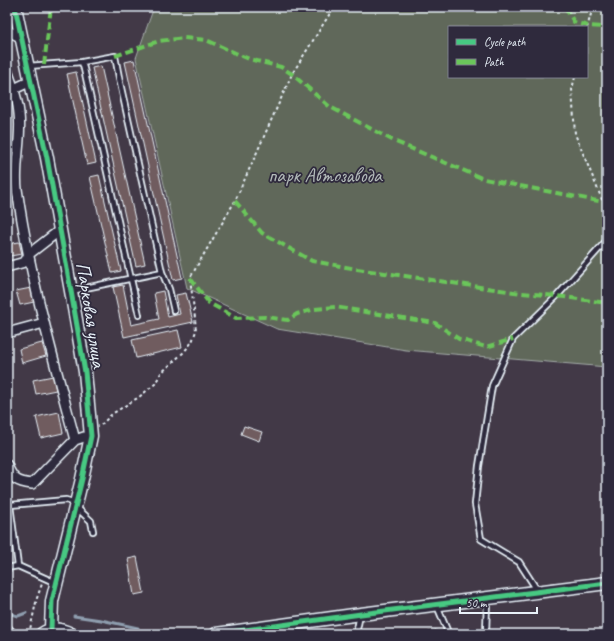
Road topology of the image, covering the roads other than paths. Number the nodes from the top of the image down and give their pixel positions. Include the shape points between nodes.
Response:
1 (15, 7) edge
2 (7, 31) edge
3 (21, 37) junction
4 (82, 62) junction
5 (27, 66) junction
6 (7, 70) edge
7 (31, 81) junction
8 (14, 89) junction
9 (60, 230) junction
10 (607, 240) edge
11 (29, 254) junction
12 (7, 268) edge
13 (162, 272) junction
14 (131, 278) junction
15 (71, 291) junction
16 (174, 311) dead end
17 (139, 315) dead end
18 (44, 323) junction
19 (7, 334) edge
20 (87, 437) junction
21 (75, 440) junction
22 (7, 466) edge
23 (75, 504) junction
24 (93, 531) dead end
25 (18, 566) junction
26 (7, 568) edge
27 (56, 583) junction
28 (607, 583) edge
29 (538, 592) junction
30 (487, 598) junction
31 (436, 604) junction
32 (361, 614) junction
33 (7, 629) edge
34 (46, 632) edge
35 (12, 634) edge
36 (71, 634) edge
37 (216, 634) edge
38 (356, 634) edge
39 (447, 634) edge
40 (486, 634) edge

1 - 3 street, Парковая улица
2 - 3 street
3 - 5 street, Парковая улица
4 - 5 lane
4 - 13 lane via 115,56
4 - 14 lane
5 - 7 street, Парковая улица
6 - 8 street
7 - 8 street
7 - 9 street, Парковая улица
8 - 11 street via 20,114 17,187
9 - 11 street
9 - 15 street, Парковая улица
10 - 29 lane via 557,296 513,339 492,386 475,504 481,539 519,562
11 - 12 street via 25,262
11 - 18 street
13 - 14 lane
13 - 16 lane
14 - 15 lane
14 - 17 lane
15 - 20 street, Парковая улица via 85,372
18 - 19 street
18 - 21 street
20 - 21 street
20 - 23 street, Парковая улица
21 - 22 street via 32,484 19,483
23 - 24 lane via 91,521
23 - 25 lane via 66,500 10,505
23 - 27 street, Парковая улица
25 - 26 lane
25 - 27 lane
27 - 34 street, Парковая улица
28 - 29 street
29 - 30 street
30 - 31 street
30 - 40 lane
31 - 32 street
31 - 39 lane
32 - 37 street
32 - 38 lane
33 - 35 street
34 - 36 street via 62,630

